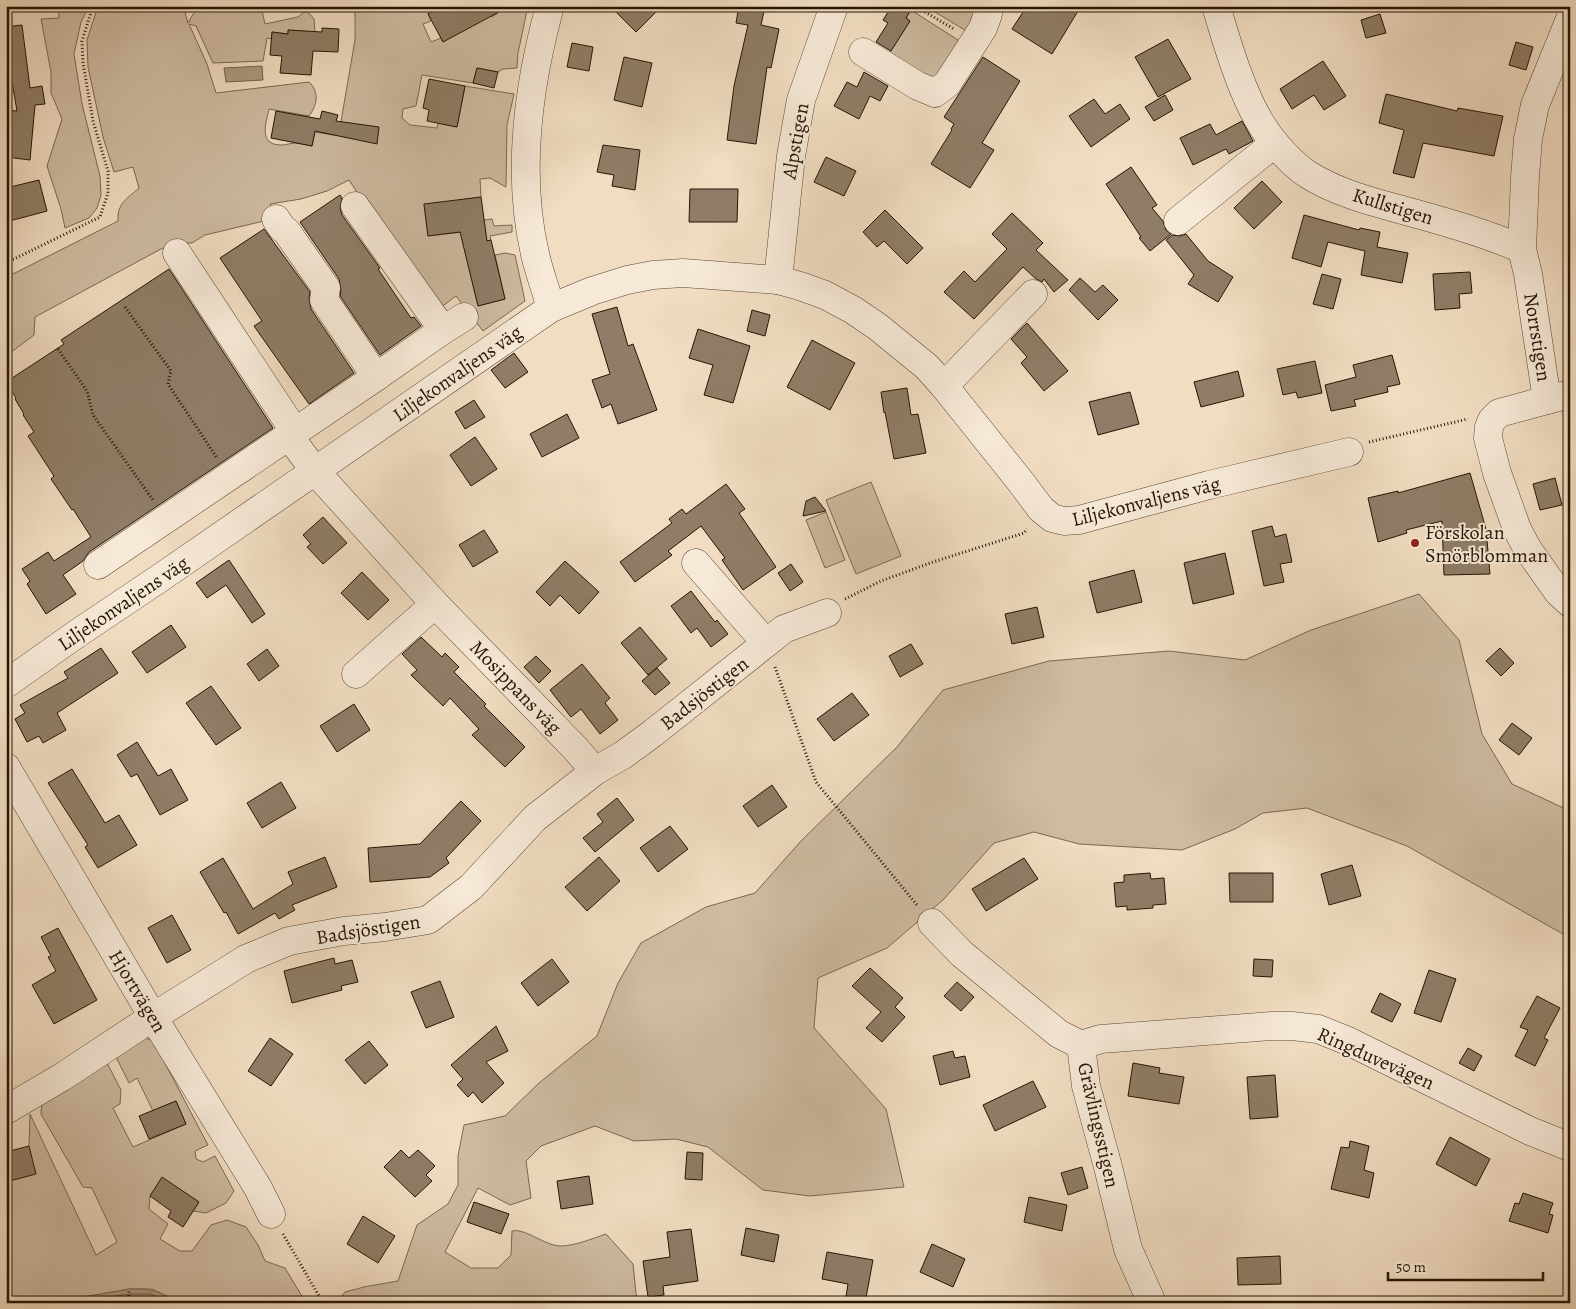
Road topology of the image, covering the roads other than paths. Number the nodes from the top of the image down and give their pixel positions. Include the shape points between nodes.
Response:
1 (550, 6) edge
2 (834, 6) edge
3 (990, 7) edge
4 (1223, 10) edge
5 (1570, 19) edge
6 (863, 52) dead end
7 (1275, 142) junction
8 (355, 206) dead end
9 (276, 219) dead end
10 (1178, 221) dead end
11 (1522, 249) junction
12 (177, 253) dead end
13 (778, 280) junction
14 (1033, 294) dead end
15 (551, 308) junction
16 (376, 377) junction
17 (944, 386) junction
18 (1558, 397) edge
19 (292, 434) junction
20 (1349, 452) road end
21 (314, 471) junction
22 (696, 563) dead end
23 (98, 565) dead end
24 (1570, 602) edge
25 (435, 604) junction
26 (828, 613) road end
27 (766, 643) junction
28 (356, 674) dead end
29 (6, 684) edge
30 (6, 767) edge
31 (595, 771) junction
32 (932, 923) road end
33 (153, 1017) junction
34 (1081, 1044) junction
35 (6, 1110) edge
36 (1570, 1147) edge
37 (271, 1214) road end
38 (1152, 1303) edge

1 - 15 street via 532,86 526,169 534,254
2 - 13 street, Alpstigen via 801,100 791,156
3 - 6 street via 974,42 947,84 935,93
4 - 7 street, Kullstigen via 1248,101
5 - 11 street, Norrstigen via 1535,105 1528,139
7 - 10 street
7 - 11 street, Kullstigen via 1306,174 1336,189 1470,229
8 - 16 street via 453,324
9 - 16 street via 326,288 324,300
11 - 18 street, Norrstigen
12 - 19 street
13 - 15 street, Liljekonvaljens väg via 683,272 652,275 592,290
13 - 17 street, Liljekonvaljens väg via 825,295 852,310 920,361
14 - 17 street
15 - 21 street, Liljekonvaljens väg
16 - 19 street
17 - 20 street, Liljekonvaljens väg via 1041,509 1052,518 1064,521 1080,520
18 - 24 street, Norrstigen via 1500,413 1492,420 1488,438 1517,529 1558,592
19 - 21 street, Mosippans väg
19 - 23 street
21 - 25 street, Mosippans väg
21 - 29 street, Liljekonvaljens väg
22 - 27 street, Badsjöstigen
25 - 28 street
25 - 31 street, Mosippans väg
26 - 27 street, Badsjöstigen via 784,629
27 - 31 street, Badsjöstigen via 645,738
30 - 33 street, Hjortvägen
31 - 33 street, Badsjöstigen via 535,818 471,888 428,920 289,941 246,959
32 - 34 street, Grävlingsstigen via 962,954 1059,1034
33 - 35 street, Badsjöstigen
33 - 37 street, Hjortvägen
34 - 36 street, Ringduvevägen via 1101,1039 1263,1027 1318,1029
34 - 38 street, Grävlingsstigen via 1086,1086 1128,1249

